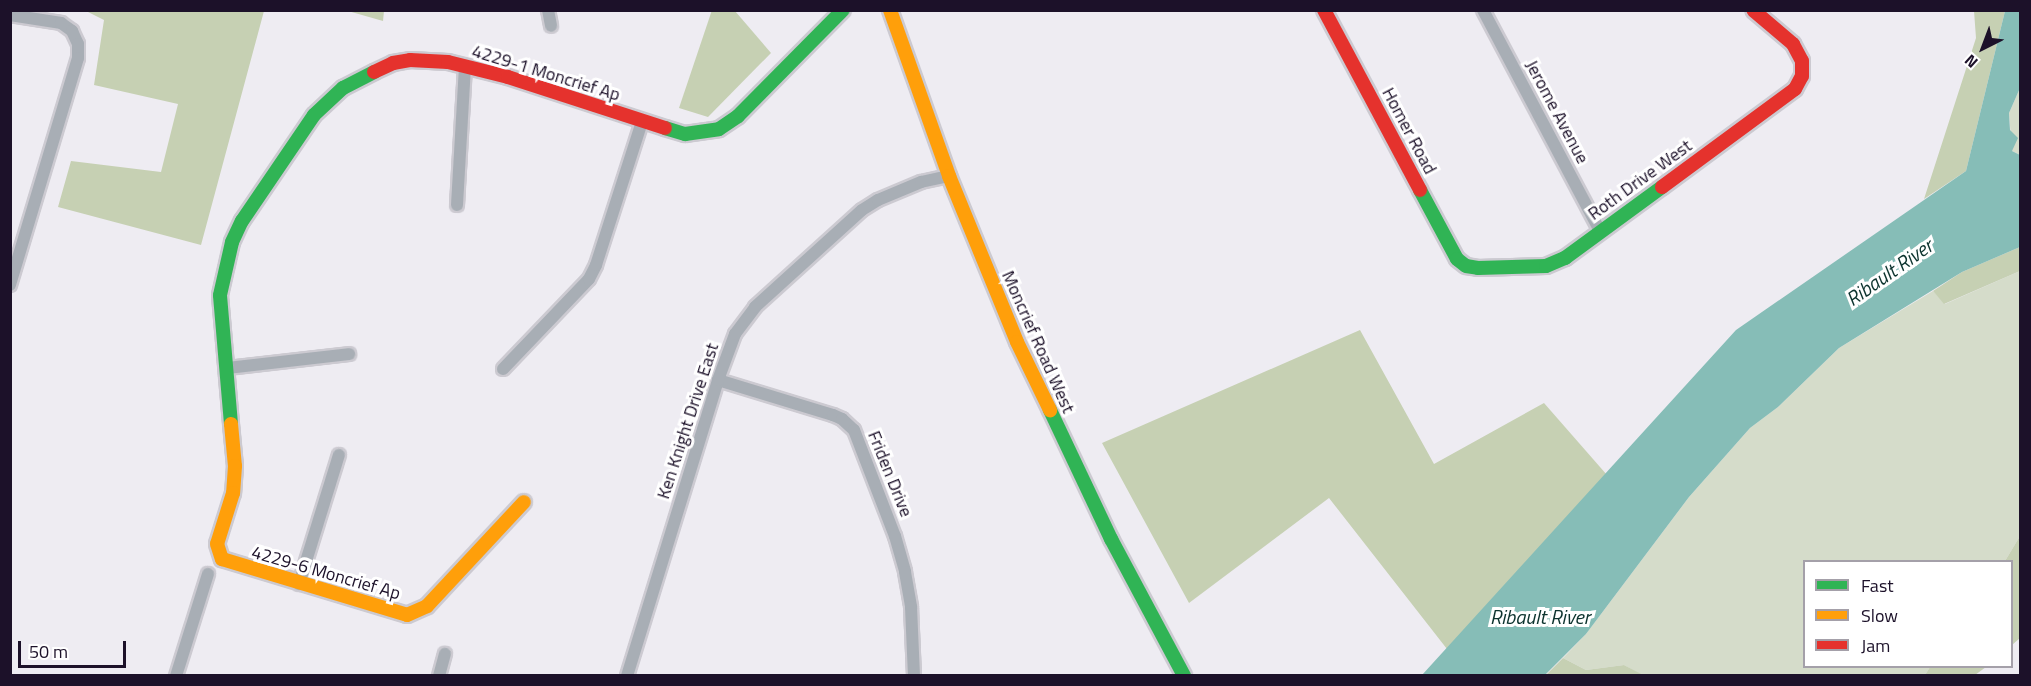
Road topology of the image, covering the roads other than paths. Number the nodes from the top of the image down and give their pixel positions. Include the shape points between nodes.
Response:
1 (548, 10) edge
2 (843, 10) edge
3 (890, 10) edge
4 (1324, 10) edge
5 (1483, 10) edge
6 (1752, 10) edge
7 (10, 15) edge
8 (551, 26) dead end
9 (465, 66) junction
10 (642, 122) junction
11 (949, 176) junction
12 (457, 205) dead end
13 (1600, 231) junction
14 (1466, 266) joint
15 (10, 285) edge
16 (349, 354) dead end
17 (227, 368) junction
18 (503, 369) dead end
19 (718, 380) junction
20 (339, 454) dead end
21 (524, 502) dead end
22 (219, 555) joint
23 (208, 574) dead end
24 (299, 584) junction
25 (445, 654) dead end
26 (176, 675) edge
27 (439, 675) edge
28 (630, 675) edge
29 (914, 675) edge
30 (1184, 675) edge

1 - 8 street
2 - 10 street, 4229-1 Moncrief Ap via 738,116 719,129 685,134
3 - 11 street, Moncrief Road West
4 - 14 street, Homer Road via 1457,259
5 - 13 street, Jerome Avenue
6 - 13 street, Roth Drive West via 1793,44 1802,61 1802,76 1795,89
7 - 15 street via 61,23 72,31 78,44 78,58
9 - 10 street, 4229-1 Moncrief Ap
9 - 12 street
9 - 17 street, 4229-1 Moncrief Ap via 410,60 393,63 343,88 314,115 232,242 220,295
10 - 18 street via 597,265 589,279
11 - 19 street, Ken Knight Drive East via 921,182 878,200 845,225 747,316 735,334
11 - 30 street, Moncrief Road West via 1044,400 1111,539
13 - 14 street, Roth Drive West via 1565,258 1546,266
16 - 17 street
17 - 22 street, 4229-1 Moncrief Ap via 235,466 233,493 217,544
19 - 28 street, Ken Knight Drive East
19 - 29 street, Friden Drive via 833,415 854,430 905,572
20 - 24 street
21 - 24 street, 4229-6 Moncrief Ap via 427,606 416,613 398,614
22 - 24 street, 4229-6 Moncrief Ap via 227,562
23 - 26 street
25 - 27 street

